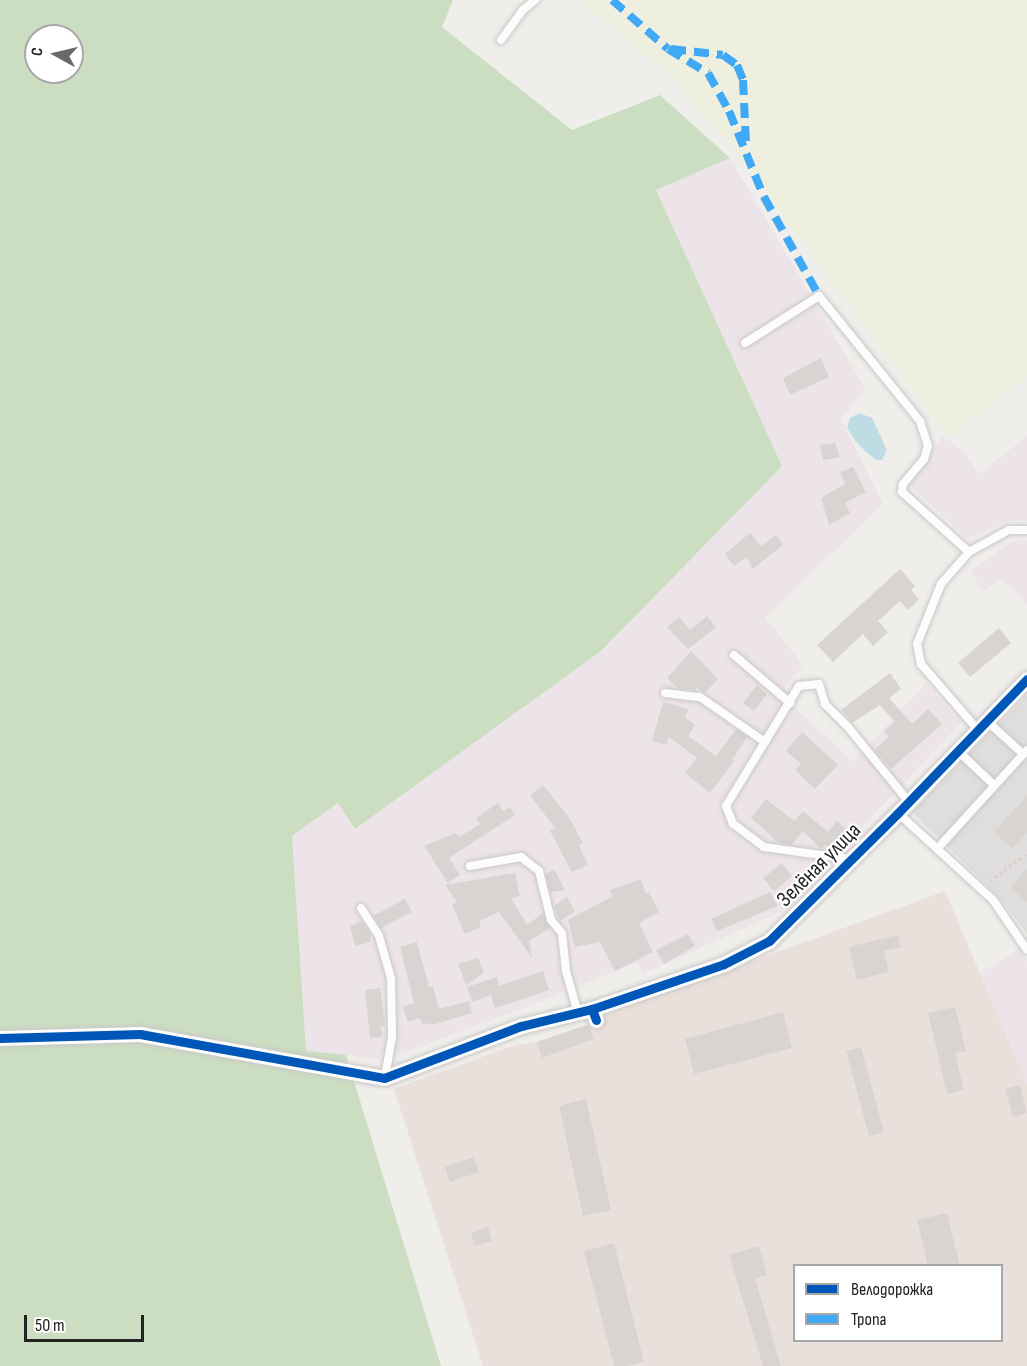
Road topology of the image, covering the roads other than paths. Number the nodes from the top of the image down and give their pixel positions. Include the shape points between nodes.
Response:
1 (535, 0) edge
2 (501, 40) dead end
3 (745, 343) dead end
4 (1027, 530) edge
5 (969, 552) junction
6 (734, 655) dead end
7 (1027, 679) edge
8 (665, 693) dead end
9 (790, 703) junction
10 (982, 726) junction
11 (765, 742) junction
12 (958, 752) junction
13 (1025, 752) edge
14 (994, 785) junction
15 (904, 808) junction
16 (937, 849) junction
17 (852, 860) junction
18 (470, 866) dead end
19 (361, 908) dead end
20 (1027, 950) edge
21 (589, 1014) junction
22 (0, 1038) edge
23 (384, 1078) junction

1 - 2 lane
3 - 5 lane via 819,297 920,421 928,446 924,459 903,484 902,492
4 - 5 lane via 1009,530
5 - 10 lane via 941,584 917,644 921,664
6 - 9 lane
7 - 10 street, Зелёная улица
8 - 11 lane via 700,697
9 - 11 lane
9 - 15 lane via 800,686 819,684 825,704 848,726
10 - 12 street, Зелёная улица
10 - 13 lane
11 - 17 lane via 726,806 733,824 764,847
12 - 14 lane
12 - 15 street, Зелёная улица
13 - 14 lane
14 - 16 lane
15 - 16 lane
15 - 17 street, Зелёная улица
16 - 20 lane via 993,900
17 - 21 street, Зелёная улица via 769,941 724,964
18 - 21 lane via 521,857 539,871 551,920 562,933 566,971
19 - 23 lane via 379,936 392,978 392,1037
21 - 23 street, Зелёная улица via 521,1026
22 - 23 street via 140,1034

